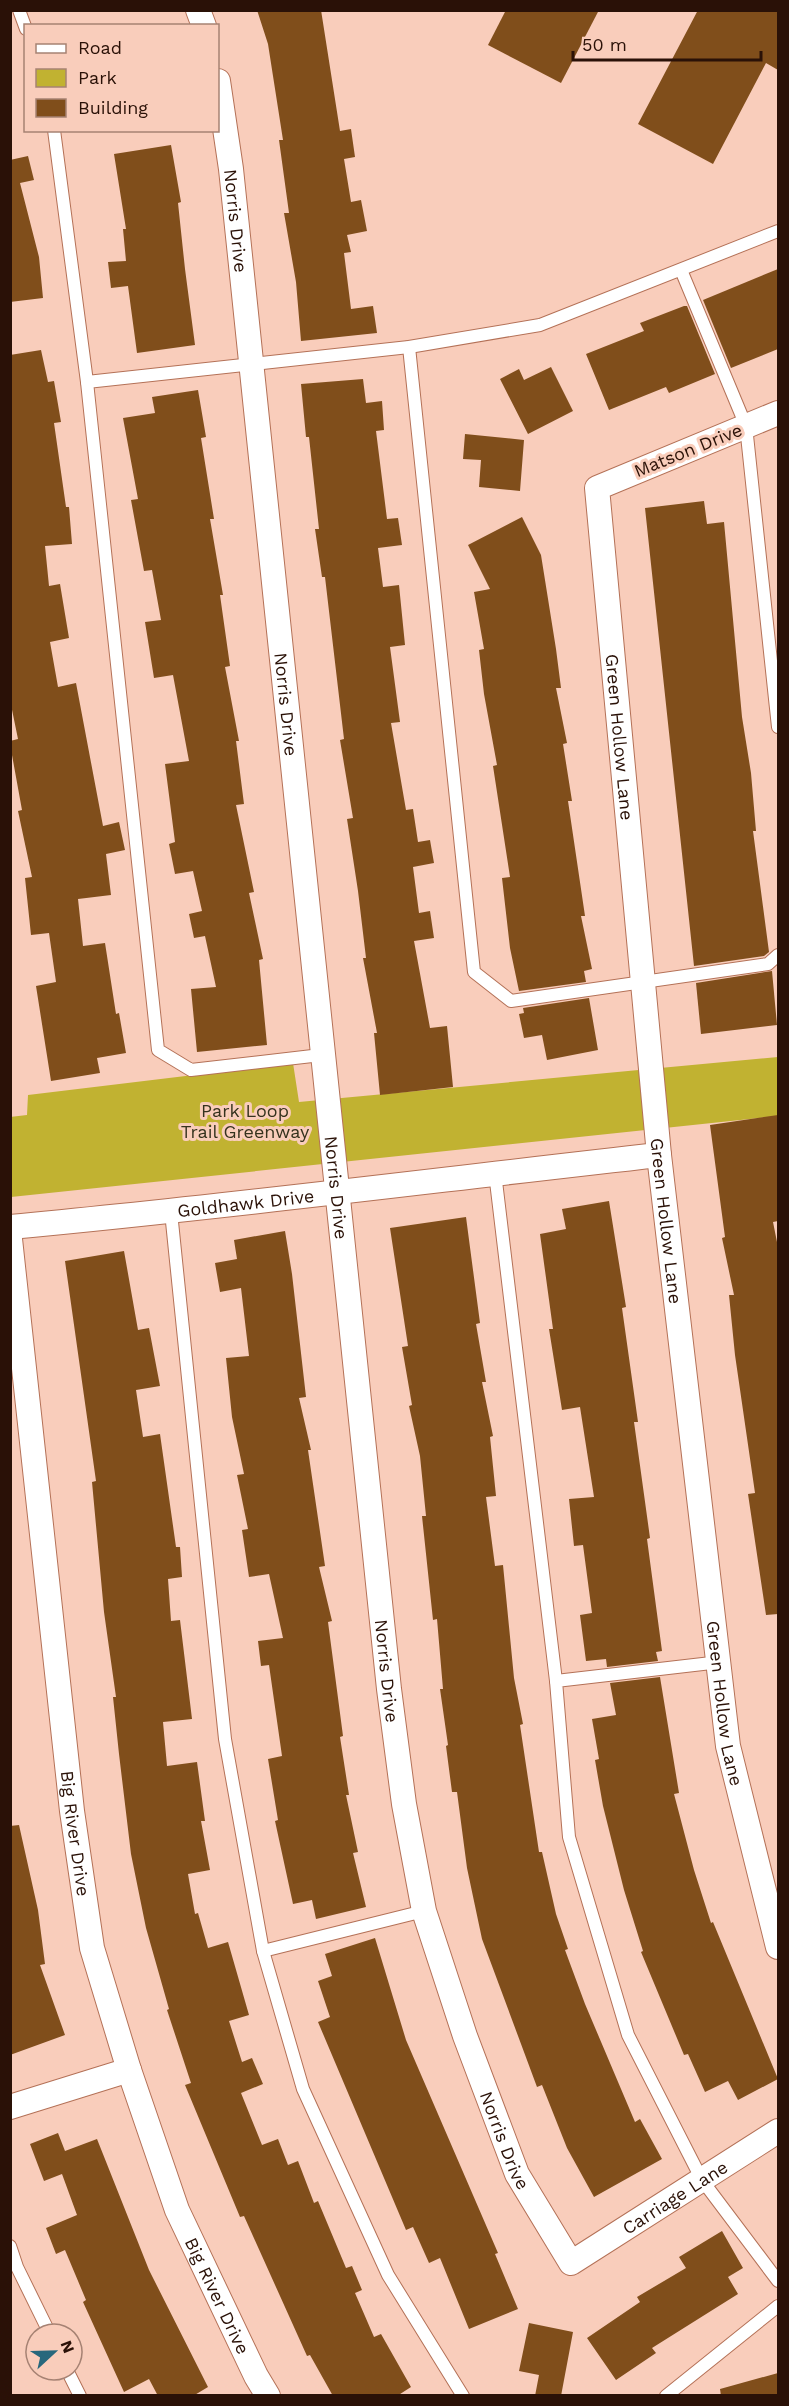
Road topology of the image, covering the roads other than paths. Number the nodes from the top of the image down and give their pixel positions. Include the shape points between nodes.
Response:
1 (219, 88) edge
2 (54, 132) edge
3 (778, 231) edge
4 (681, 270) junction
5 (409, 347) junction
6 (250, 362) junction
7 (87, 382) junction
8 (778, 413) edge
9 (746, 426) junction
10 (597, 488) joint
11 (778, 728) edge
12 (778, 955) edge
13 (642, 981) junction
14 (321, 1055) junction
15 (659, 1155) junction
16 (495, 1173) junction
17 (336, 1190) junction
18 (171, 1212) junction
19 (10, 1227) edge
20 (10, 1239) edge
21 (13, 1287) edge
22 (720, 1662) junction
23 (556, 1681) junction
24 (424, 1911) junction
25 (778, 1947) edge
26 (263, 1951) junction
27 (129, 2070) junction
28 (10, 2107) edge
29 (778, 2132) edge
30 (702, 2180) junction
31 (10, 2246) edge
32 (571, 2263) joint
33 (778, 2281) edge
34 (778, 2306) edge
35 (44, 2322) edge
36 (73, 2382) edge
37 (80, 2396) edge
38 (268, 2396) edge
39 (463, 2396) edge
40 (666, 2396) edge

1 - 6 street, Norris Drive
2 - 7 lane
3 - 4 lane
4 - 5 lane via 540,325
4 - 9 lane
5 - 6 lane
5 - 13 lane via 474,972 511,1001
6 - 7 lane
6 - 14 street, Norris Drive
7 - 14 lane via 158,1050 190,1070
8 - 9 street, Matson Drive
9 - 10 street, Matson Drive
9 - 11 lane
10 - 13 street, Green Hollow Lane
12 - 13 lane via 768,964
13 - 15 street, Green Hollow Lane
14 - 17 street, Norris Drive
15 - 16 street, Goldhawk Drive
15 - 22 street, Green Hollow Lane
16 - 17 street, Goldhawk Drive
16 - 23 lane
17 - 18 street, Goldhawk Drive
17 - 24 street, Norris Drive via 389,1689 404,1804
18 - 19 street, Goldhawk Drive
18 - 26 lane via 225,1739
20 - 21 street, Big River Drive
21 - 27 street, Big River Drive via 72,1811 92,1948
22 - 23 lane
22 - 25 street, Green Hollow Lane via 728,1746
23 - 30 lane via 569,1837 628,2035
24 - 26 lane
24 - 32 street, Norris Drive via 465,2036 517,2174
26 - 39 lane via 303,2089 388,2275
27 - 28 street
27 - 38 street, Big River Drive via 177,2210
29 - 30 street, Carriage Lane
30 - 32 street, Carriage Lane
30 - 33 lane
31 - 35 lane
34 - 40 lane
36 - 37 lane

